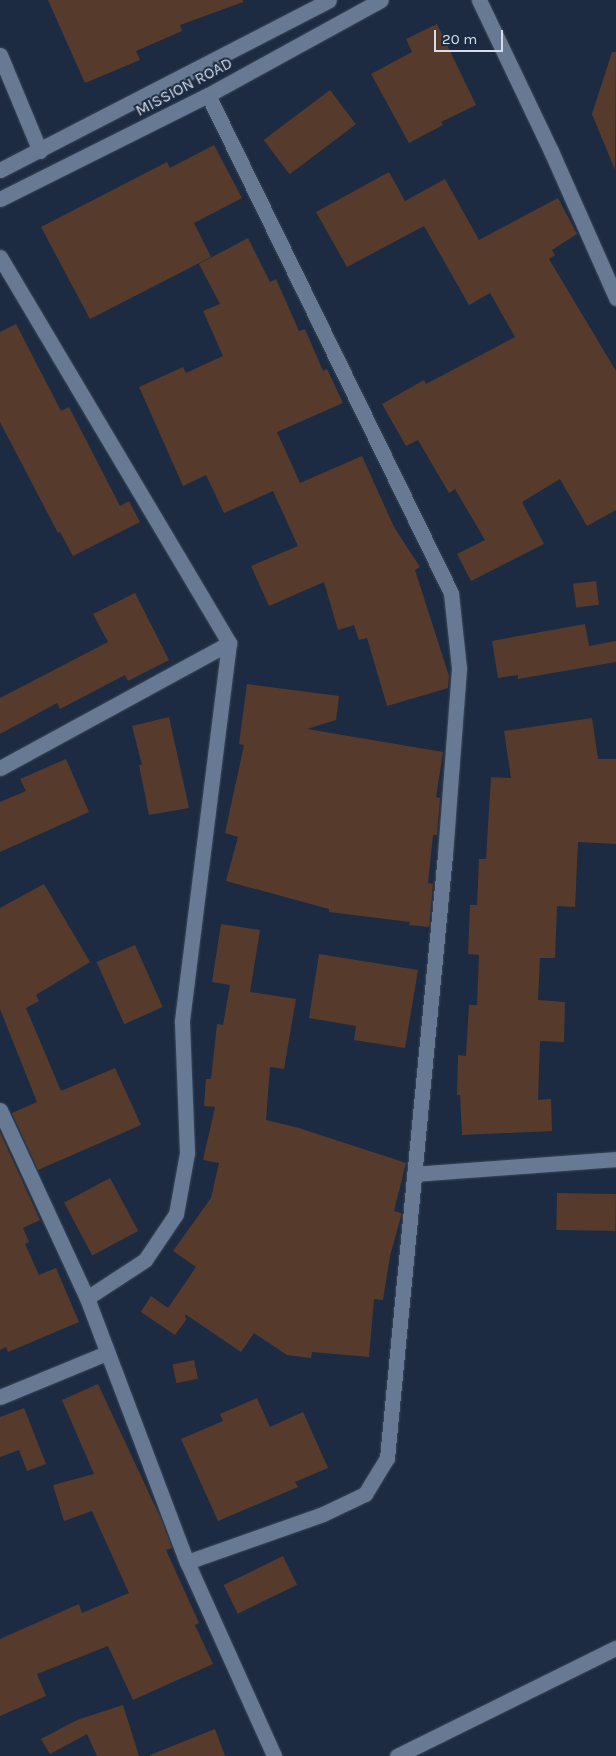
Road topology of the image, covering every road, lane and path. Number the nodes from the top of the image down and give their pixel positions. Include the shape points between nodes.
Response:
1 (329, 0) edge
2 (381, 0) edge
3 (479, 0) edge
4 (0, 55) edge
5 (208, 95) junction
6 (40, 151) junction
7 (0, 170) edge
8 (0, 199) edge
9 (0, 257) edge
10 (616, 298) edge
11 (229, 643) junction
12 (0, 768) edge
13 (0, 1110) edge
14 (616, 1159) edge
15 (414, 1174) junction
16 (86, 1298) junction
17 (107, 1353) junction
18 (0, 1397) edge
19 (187, 1562) junction
20 (616, 1648) edge
21 (274, 1756) edge
22 (397, 1756) edge

1 - 6 street, MISSION ROAD
2 - 5 street, MISSION ROAD
3 - 10 street via 552,151
4 - 6 street
5 - 8 street, MISSION ROAD
5 - 15 street via 451,594 459,668 445,855
6 - 7 street, MISSION ROAD
9 - 11 street
11 - 12 street
11 - 16 street via 182,1022 187,1153 176,1214 145,1260
13 - 16 street
14 - 15 street
15 - 19 street via 387,1458 365,1494 323,1514
16 - 17 street
17 - 18 street
17 - 19 street
19 - 21 street
20 - 22 street

